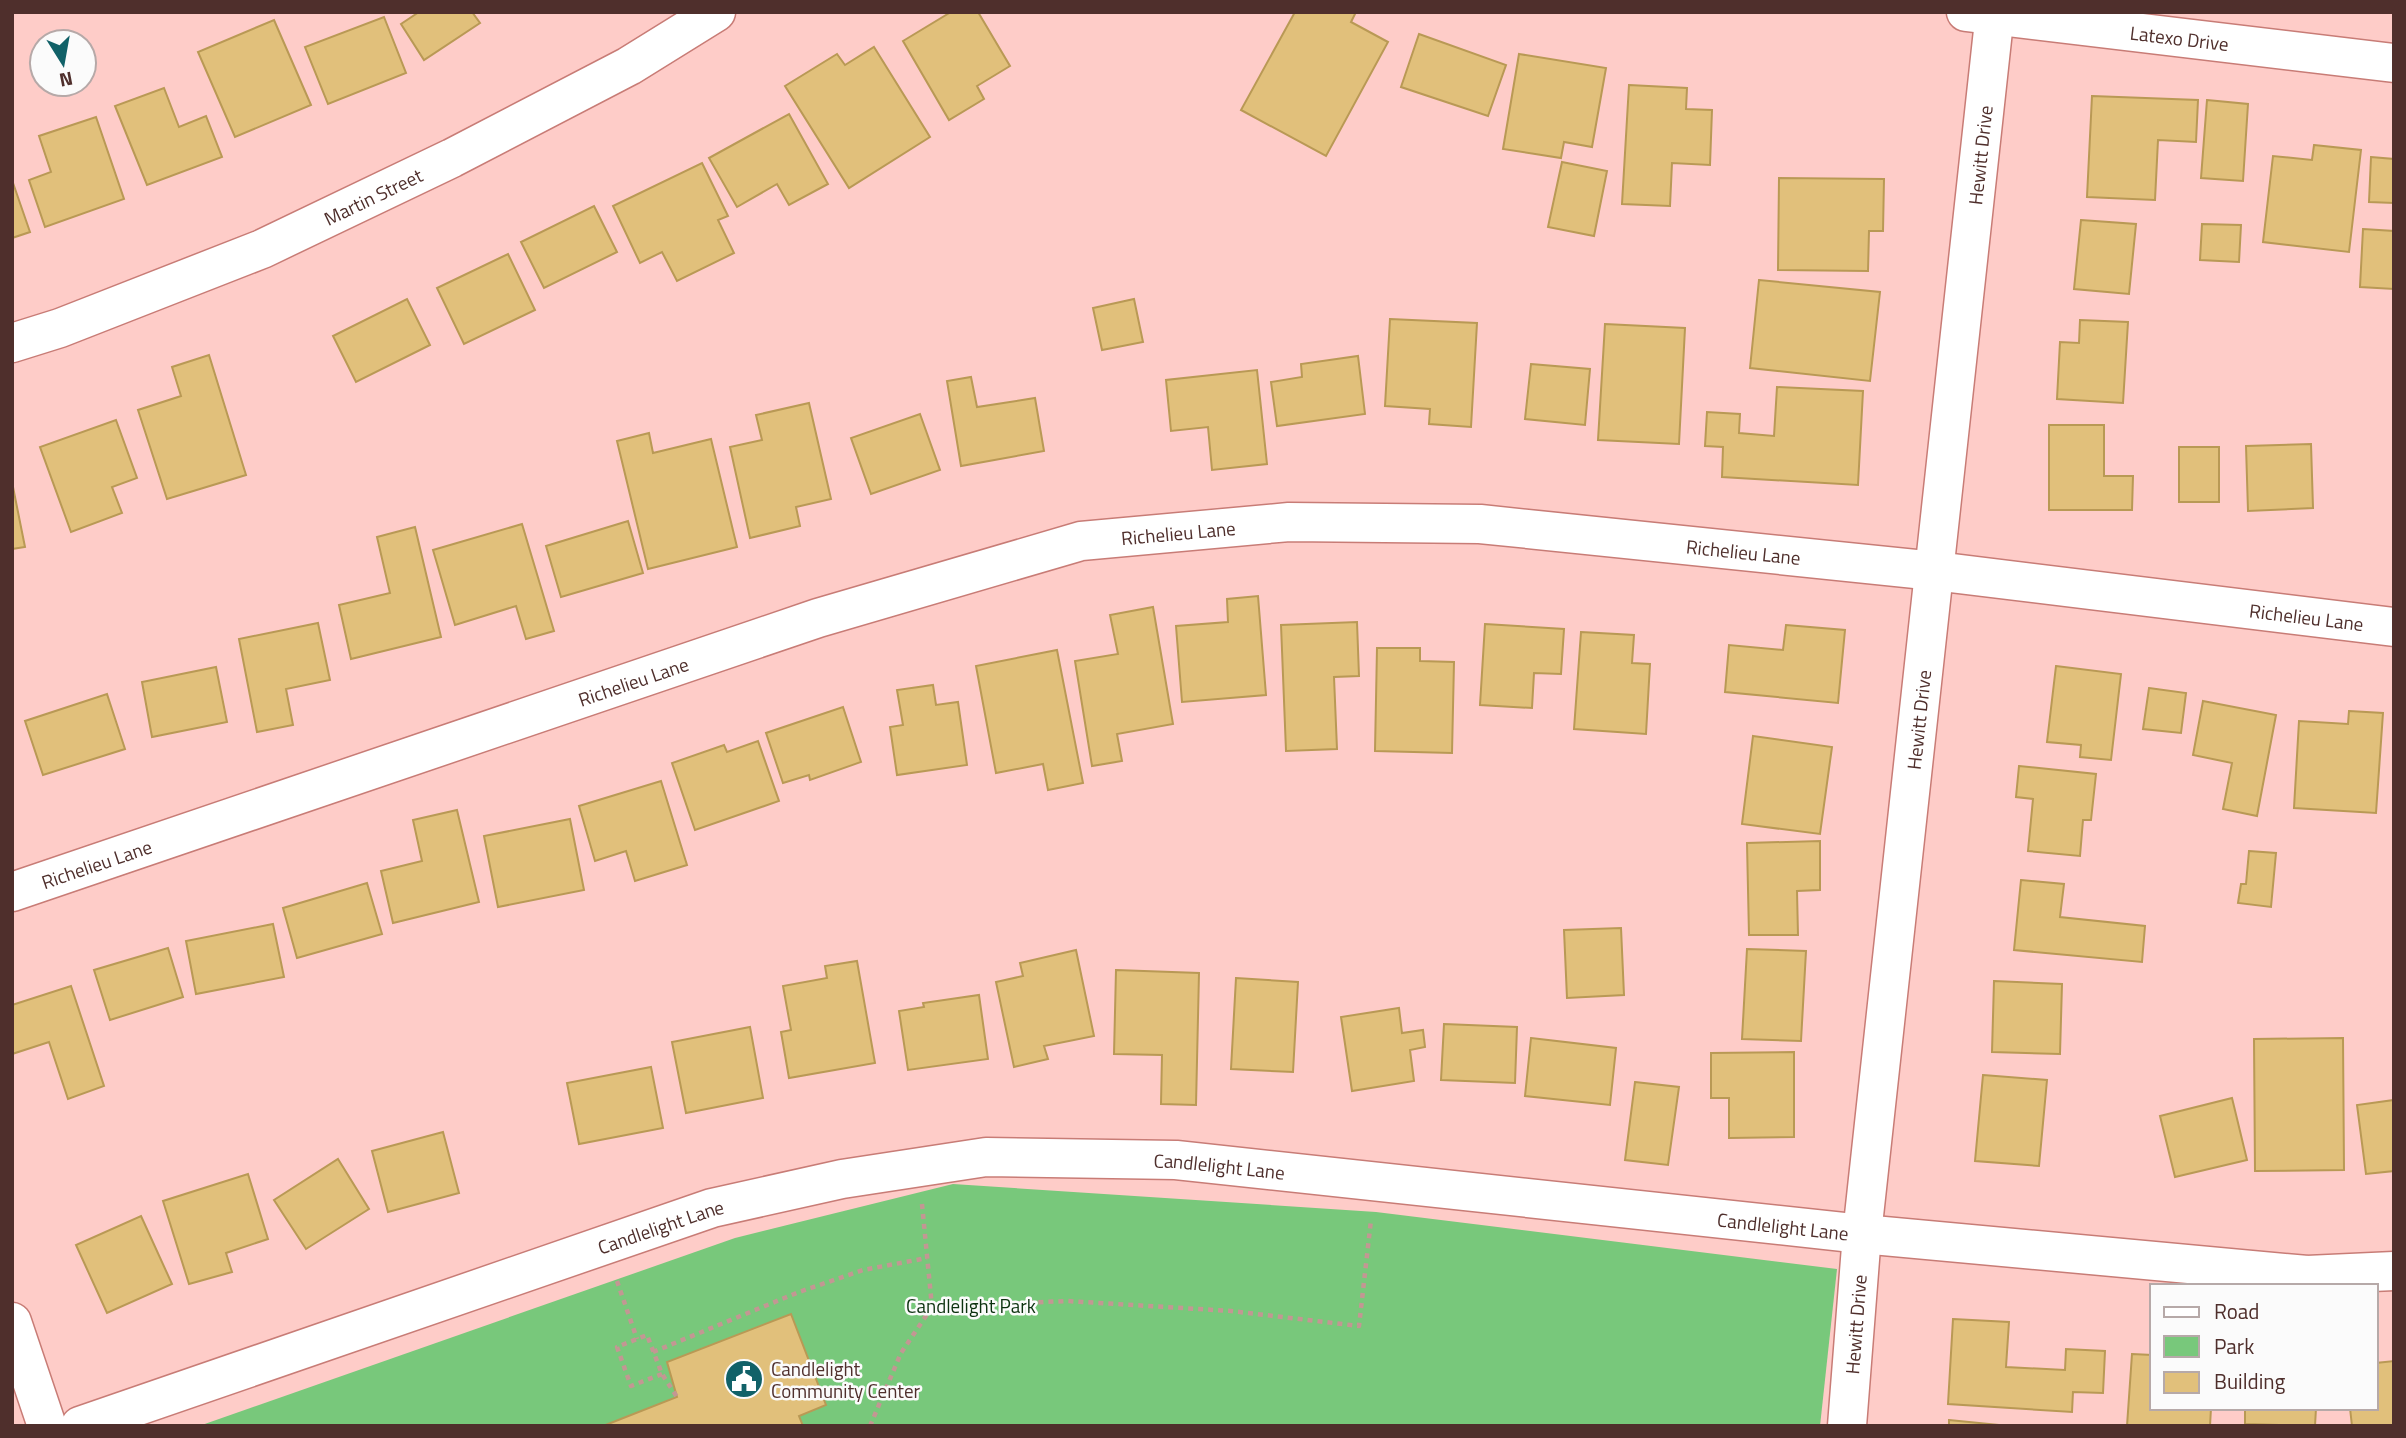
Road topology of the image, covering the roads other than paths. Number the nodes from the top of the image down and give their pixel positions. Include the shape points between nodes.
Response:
1 (716, 12) edge
2 (1985, 13) edge
3 (2394, 63) edge
4 (12, 344) edge
5 (1935, 571) junction
6 (2394, 627) edge
7 (12, 892) edge
8 (1862, 1234) junction
9 (2394, 1271) edge
10 (12, 1322) edge
11 (47, 1426) edge
12 (80, 1426) edge
13 (1847, 1426) edge

1 - 4 street, Martin Street via 617,72 262,249
2 - 3 street, Latexo Drive
2 - 5 street, Hewitt Drive
5 - 6 street, Richelieu Lane
5 - 7 street, Richelieu Lane via 1480,524 1289,522 1081,541 818,618
5 - 8 street, Hewitt Drive
8 - 9 street, Candlelight Lane via 2306,1275
8 - 12 street, Candlelight Lane via 1176,1160 986,1157 842,1179 712,1208
8 - 13 street, Hewitt Drive
10 - 11 street

